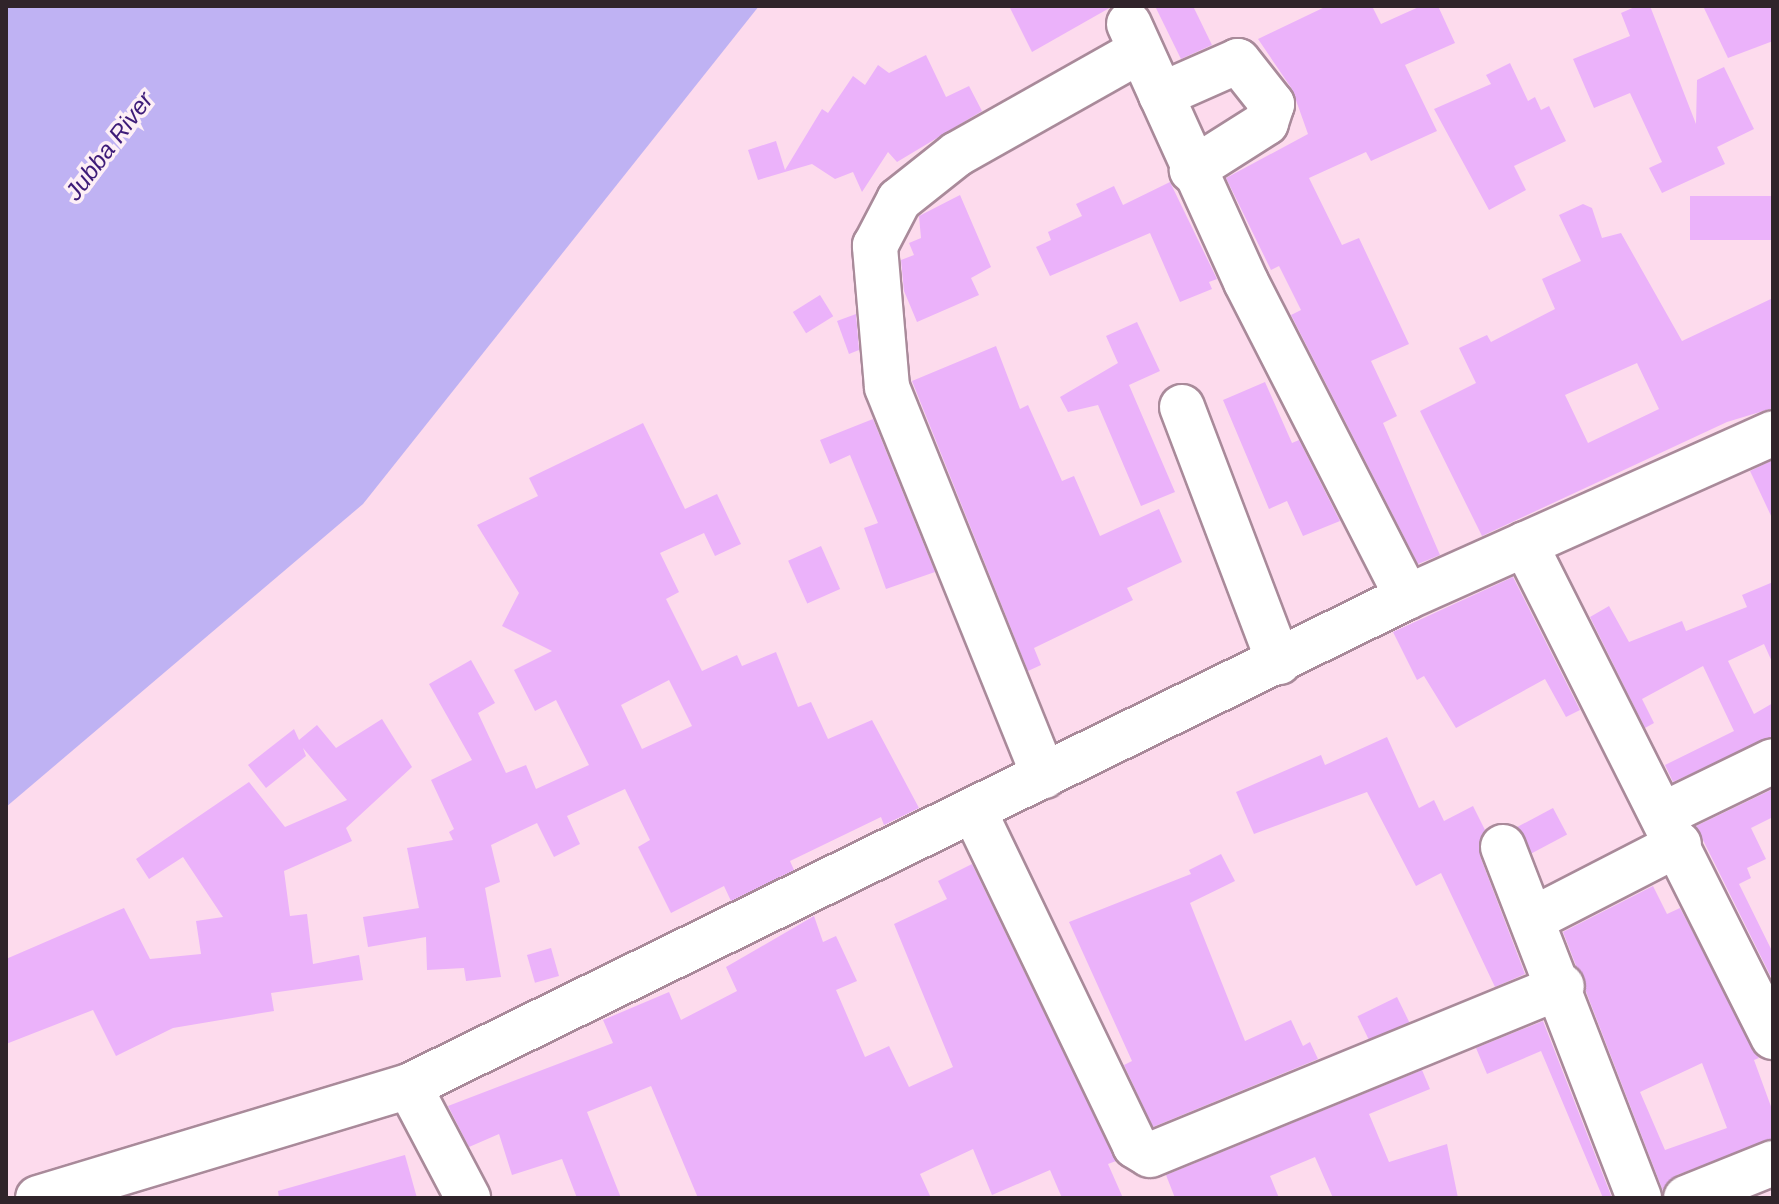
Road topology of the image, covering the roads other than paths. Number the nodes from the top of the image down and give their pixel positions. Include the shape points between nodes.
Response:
1 (1161, 95) junction
2 (1192, 170) junction
3 (1182, 407) dead end
4 (1773, 433) edge
5 (1525, 544) junction
6 (1407, 597) junction
7 (1279, 662) junction
8 (1773, 761) edge
9 (1044, 776) junction
10 (975, 813) junction
11 (1672, 829) junction
12 (1503, 847) dead end
13 (1533, 919) junction
14 (1562, 986) junction
15 (1773, 1037) edge
16 (409, 1086) junction
17 (1773, 1163) edge
18 (38, 1198) edge
19 (468, 1198) edge
20 (1639, 1198) edge
21 (1686, 1198) edge

1 - 2 street
1 - 2 street via 1238,61 1272,104 1266,123
1 - 9 street via 1133,38 957,154 899,200 875,246 887,387
2 - 6 street
3 - 7 street
4 - 5 street
5 - 6 street
5 - 11 street
6 - 7 street
7 - 9 street
8 - 11 street
9 - 10 street
10 - 14 street via 1135,1146 1150,1155
10 - 16 street
11 - 13 street
11 - 15 street
12 - 13 street
13 - 14 street
14 - 20 street
16 - 18 street
16 - 19 street
17 - 21 street

